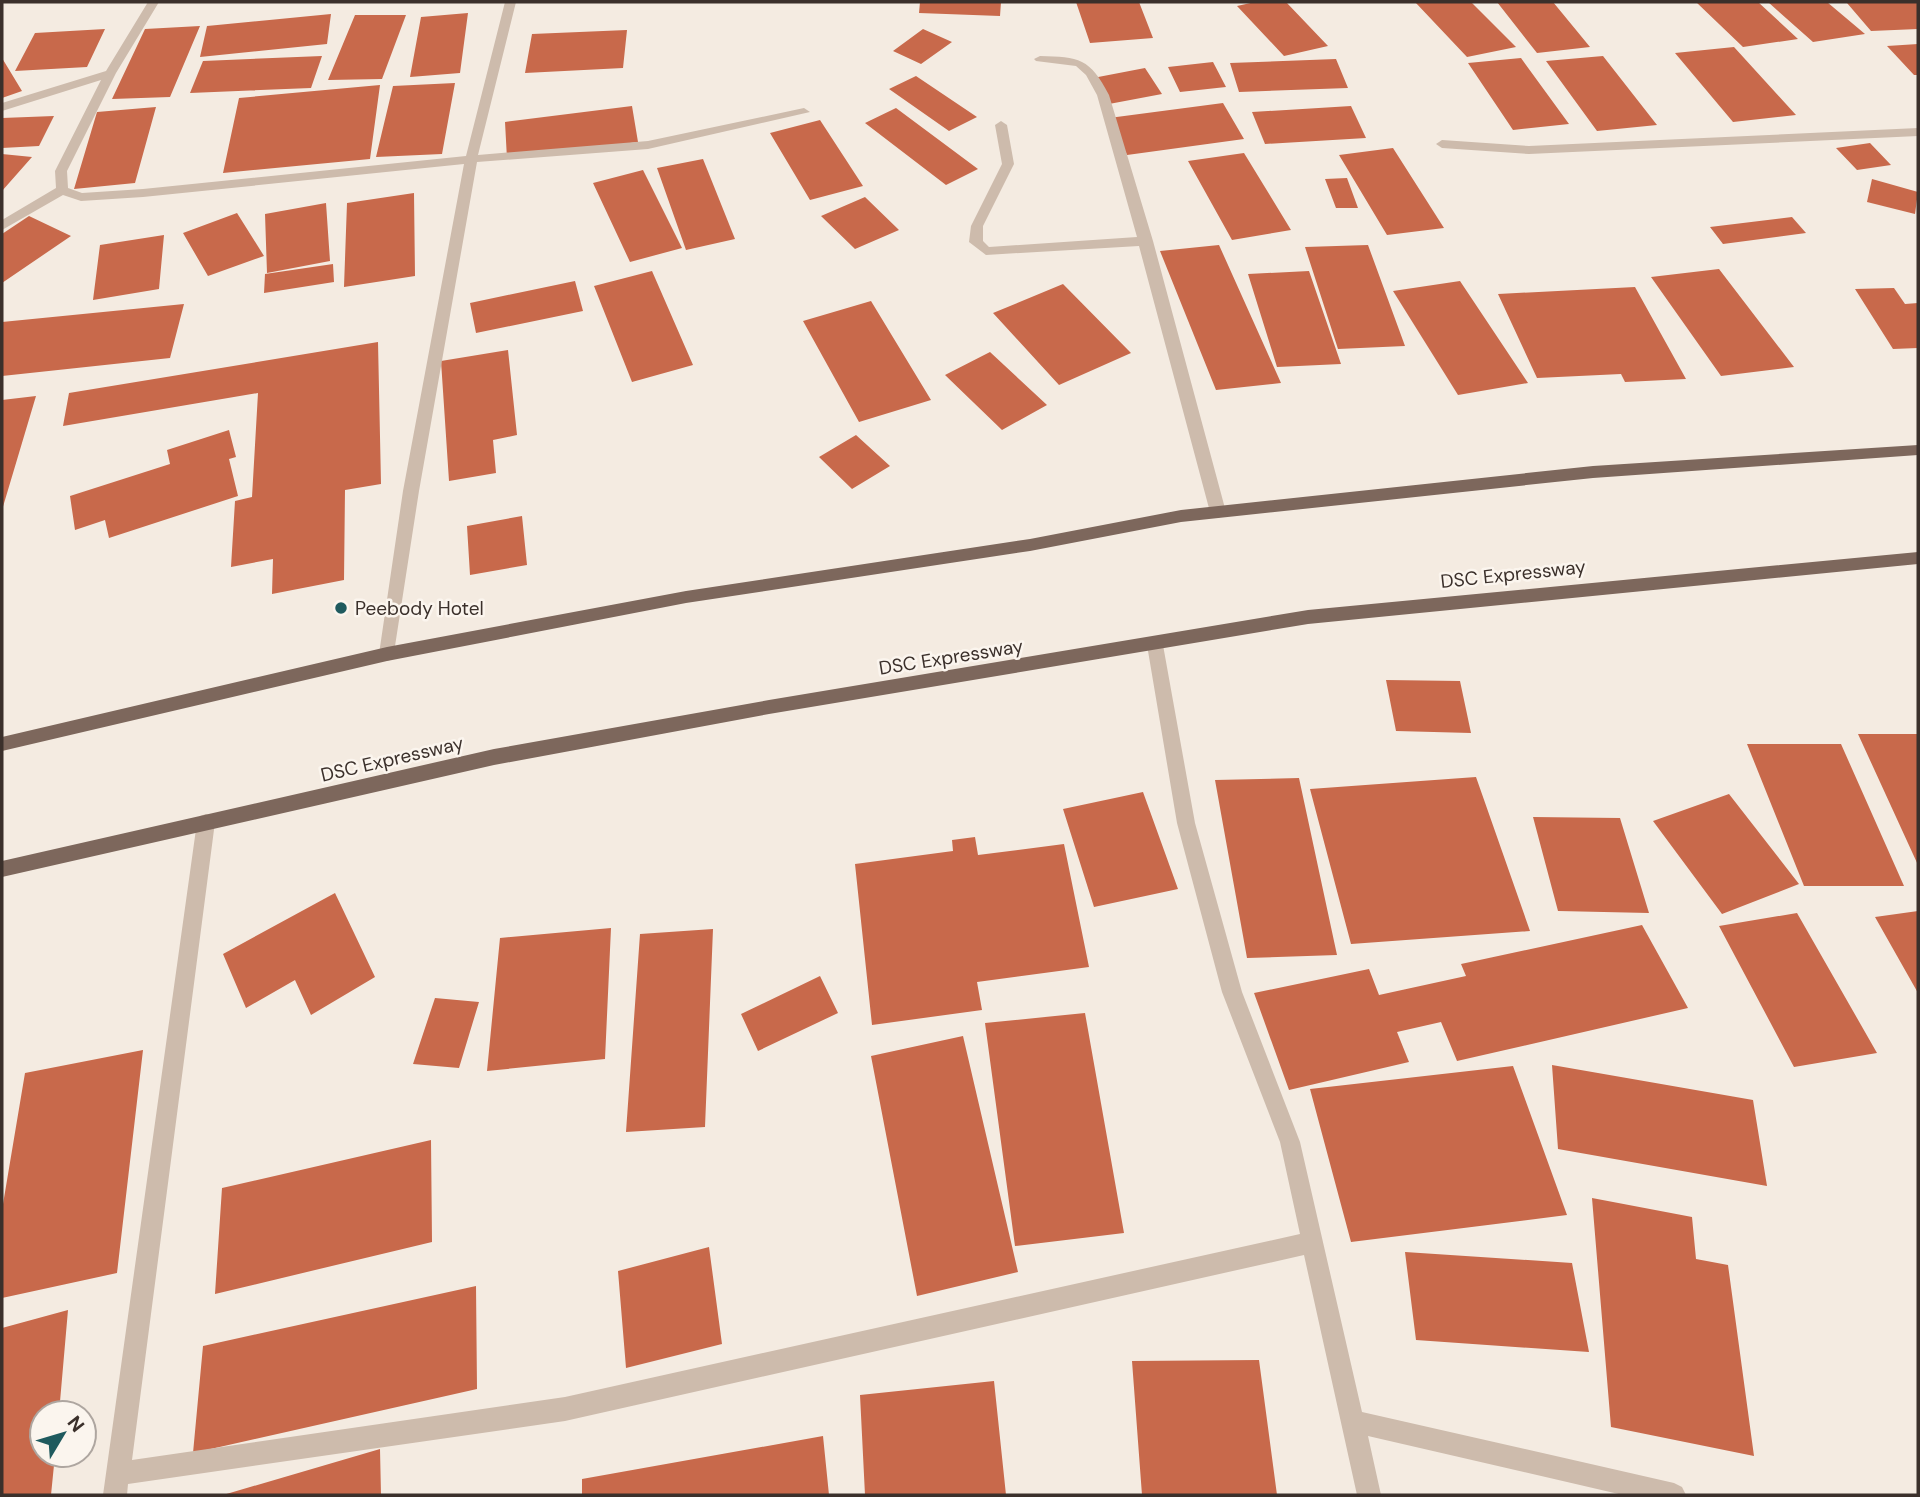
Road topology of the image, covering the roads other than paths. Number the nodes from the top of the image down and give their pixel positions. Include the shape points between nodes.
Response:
1 (153, 2) edge
2 (510, 2) edge
3 (1040, 59) dead end
4 (110, 73) junction
5 (2, 107) edge
6 (804, 112) dead end
7 (1002, 125) dead end
8 (1918, 132) edge
9 (1442, 144) dead end
10 (471, 159) junction
11 (62, 190) junction
12 (2, 226) edge
13 (1146, 241) junction
14 (1918, 450) edge
15 (1218, 512) junction
16 (1918, 558) edge
17 (1155, 645) junction
18 (387, 654) junction
19 (2, 744) edge
20 (206, 822) junction
21 (2, 869) edge
22 (1313, 1242) junction
23 (1352, 1421) junction
24 (117, 1484) edge
25 (1369, 1495) edge
26 (1674, 1495) edge

1 - 4 street
2 - 10 street
3 - 13 street via 1073,61 1090,69 1103,95
4 - 5 street
4 - 11 street via 61,171
6 - 10 street via 648,145
7 - 13 street via 1008,164 977,226 976,242 986,251
8 - 9 street via 1529,150
10 - 11 street via 142,193 81,197
10 - 18 street via 411,491
11 - 12 street
13 - 15 street
14 - 15 main road via 1593,472
15 - 18 main road via 686,597
16 - 17 main road, DSC Expressway via 1308,617
17 - 20 main road, DSC Expressway via 494,757
17 - 22 street via 1186,823 1232,992 1290,1142
18 - 19 main road
20 - 21 main road, DSC Expressway
20 - 24 street
22 - 23 street
22 - 24 street via 565,1409
23 - 25 street
23 - 26 street

